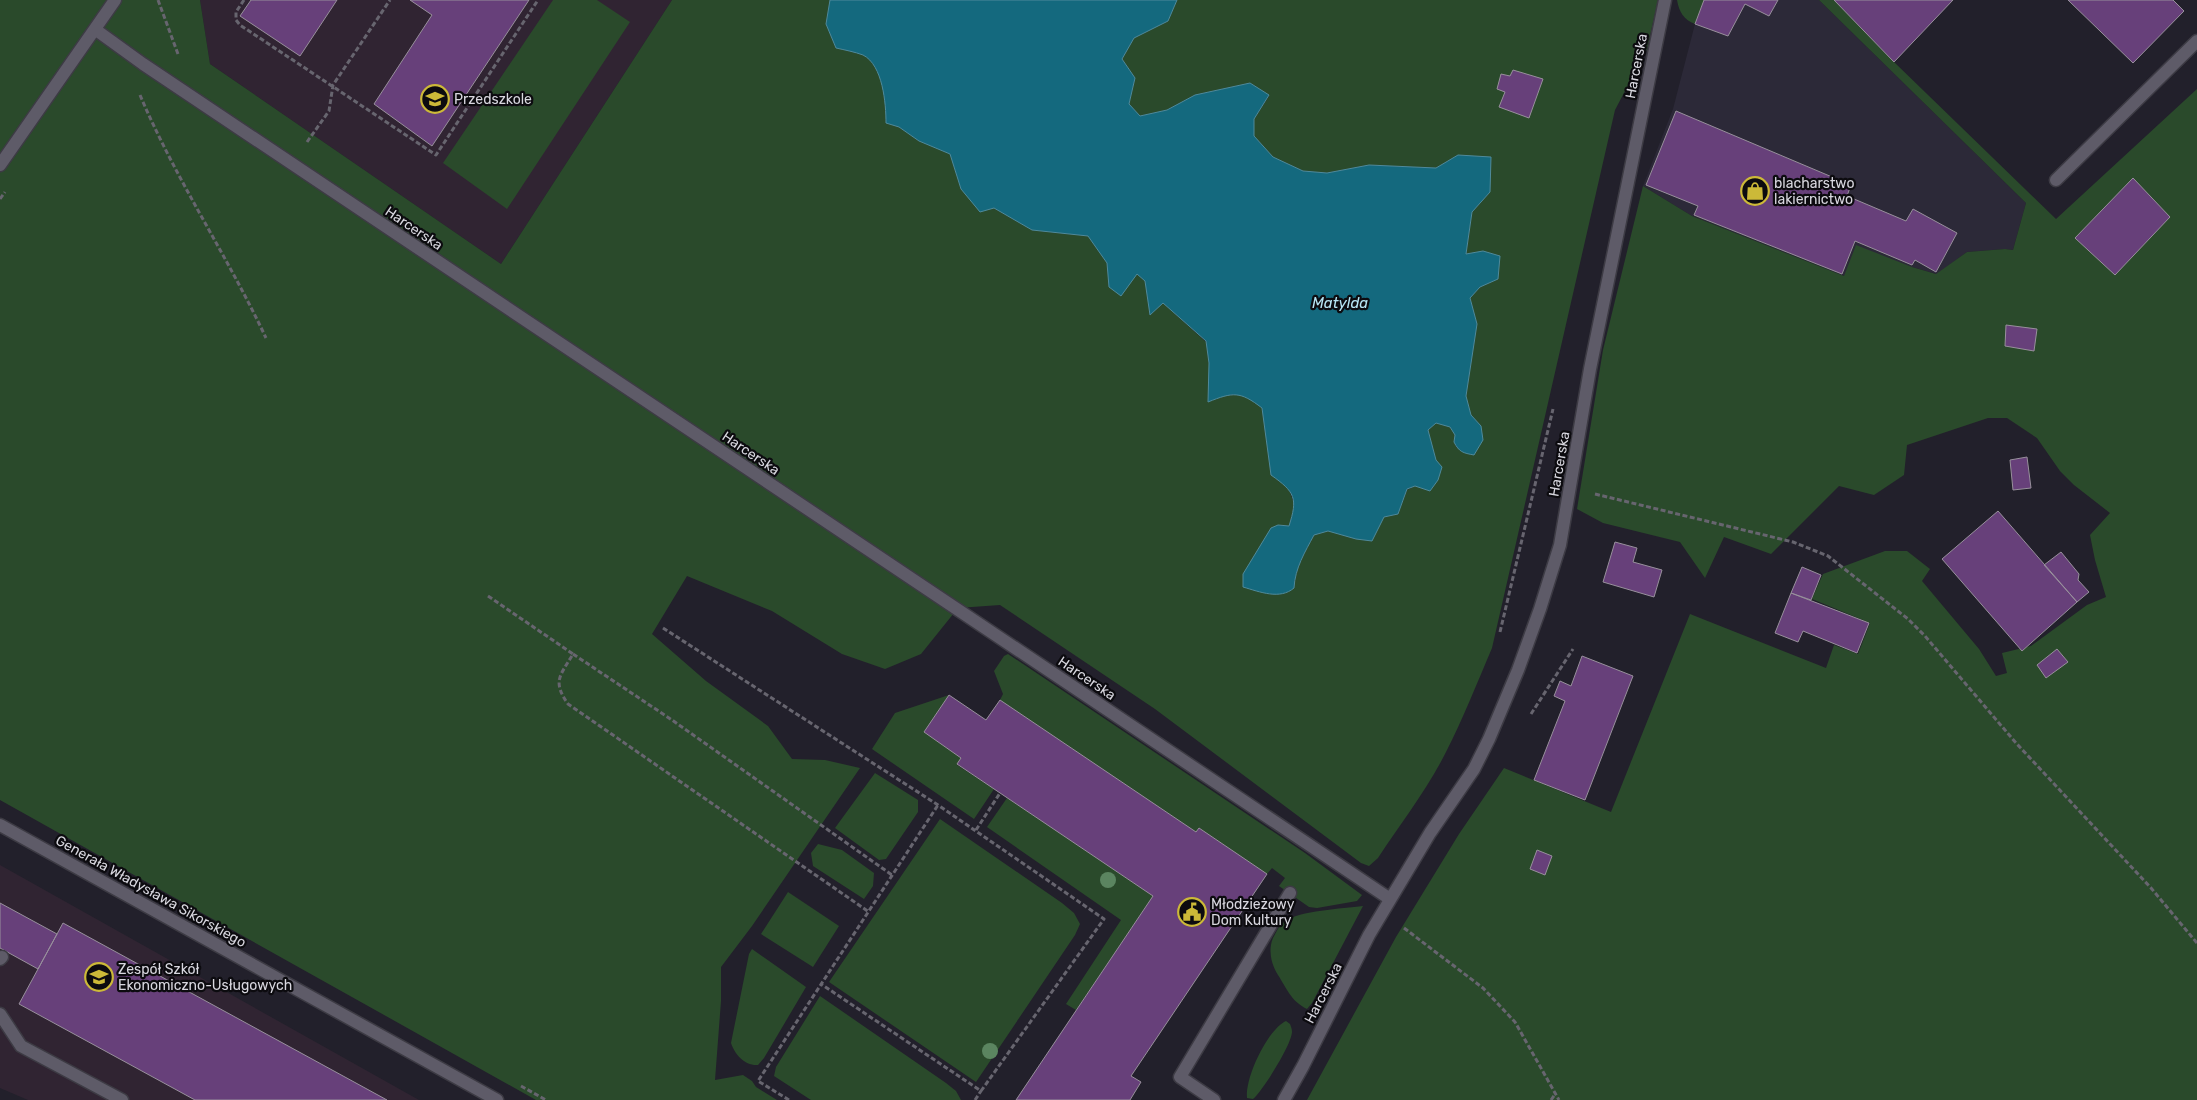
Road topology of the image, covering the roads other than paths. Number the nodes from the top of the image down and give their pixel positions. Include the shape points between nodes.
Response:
1 (115, 0) edge
2 (1665, 0) edge
3 (96, 30) junction
4 (2197, 41) edge
5 (0, 164) edge
6 (2056, 180) dead end
7 (0, 825) edge
8 (1290, 893) dead end
9 (1390, 899) junction
10 (0, 1014) edge
11 (122, 1100) edge
12 (497, 1100) edge
13 (1214, 1100) edge
14 (1284, 1100) edge

1 - 3 street
2 - 9 street, Harcerska via 1590,370 1560,545 1518,670 1490,739
3 - 5 street
3 - 9 street, Harcerska
4 - 6 street
7 - 12 street, Generała Władysława Sikorskiego
8 - 13 street via 1180,1077
9 - 14 street, Harcerska
10 - 11 street via 21,1046

